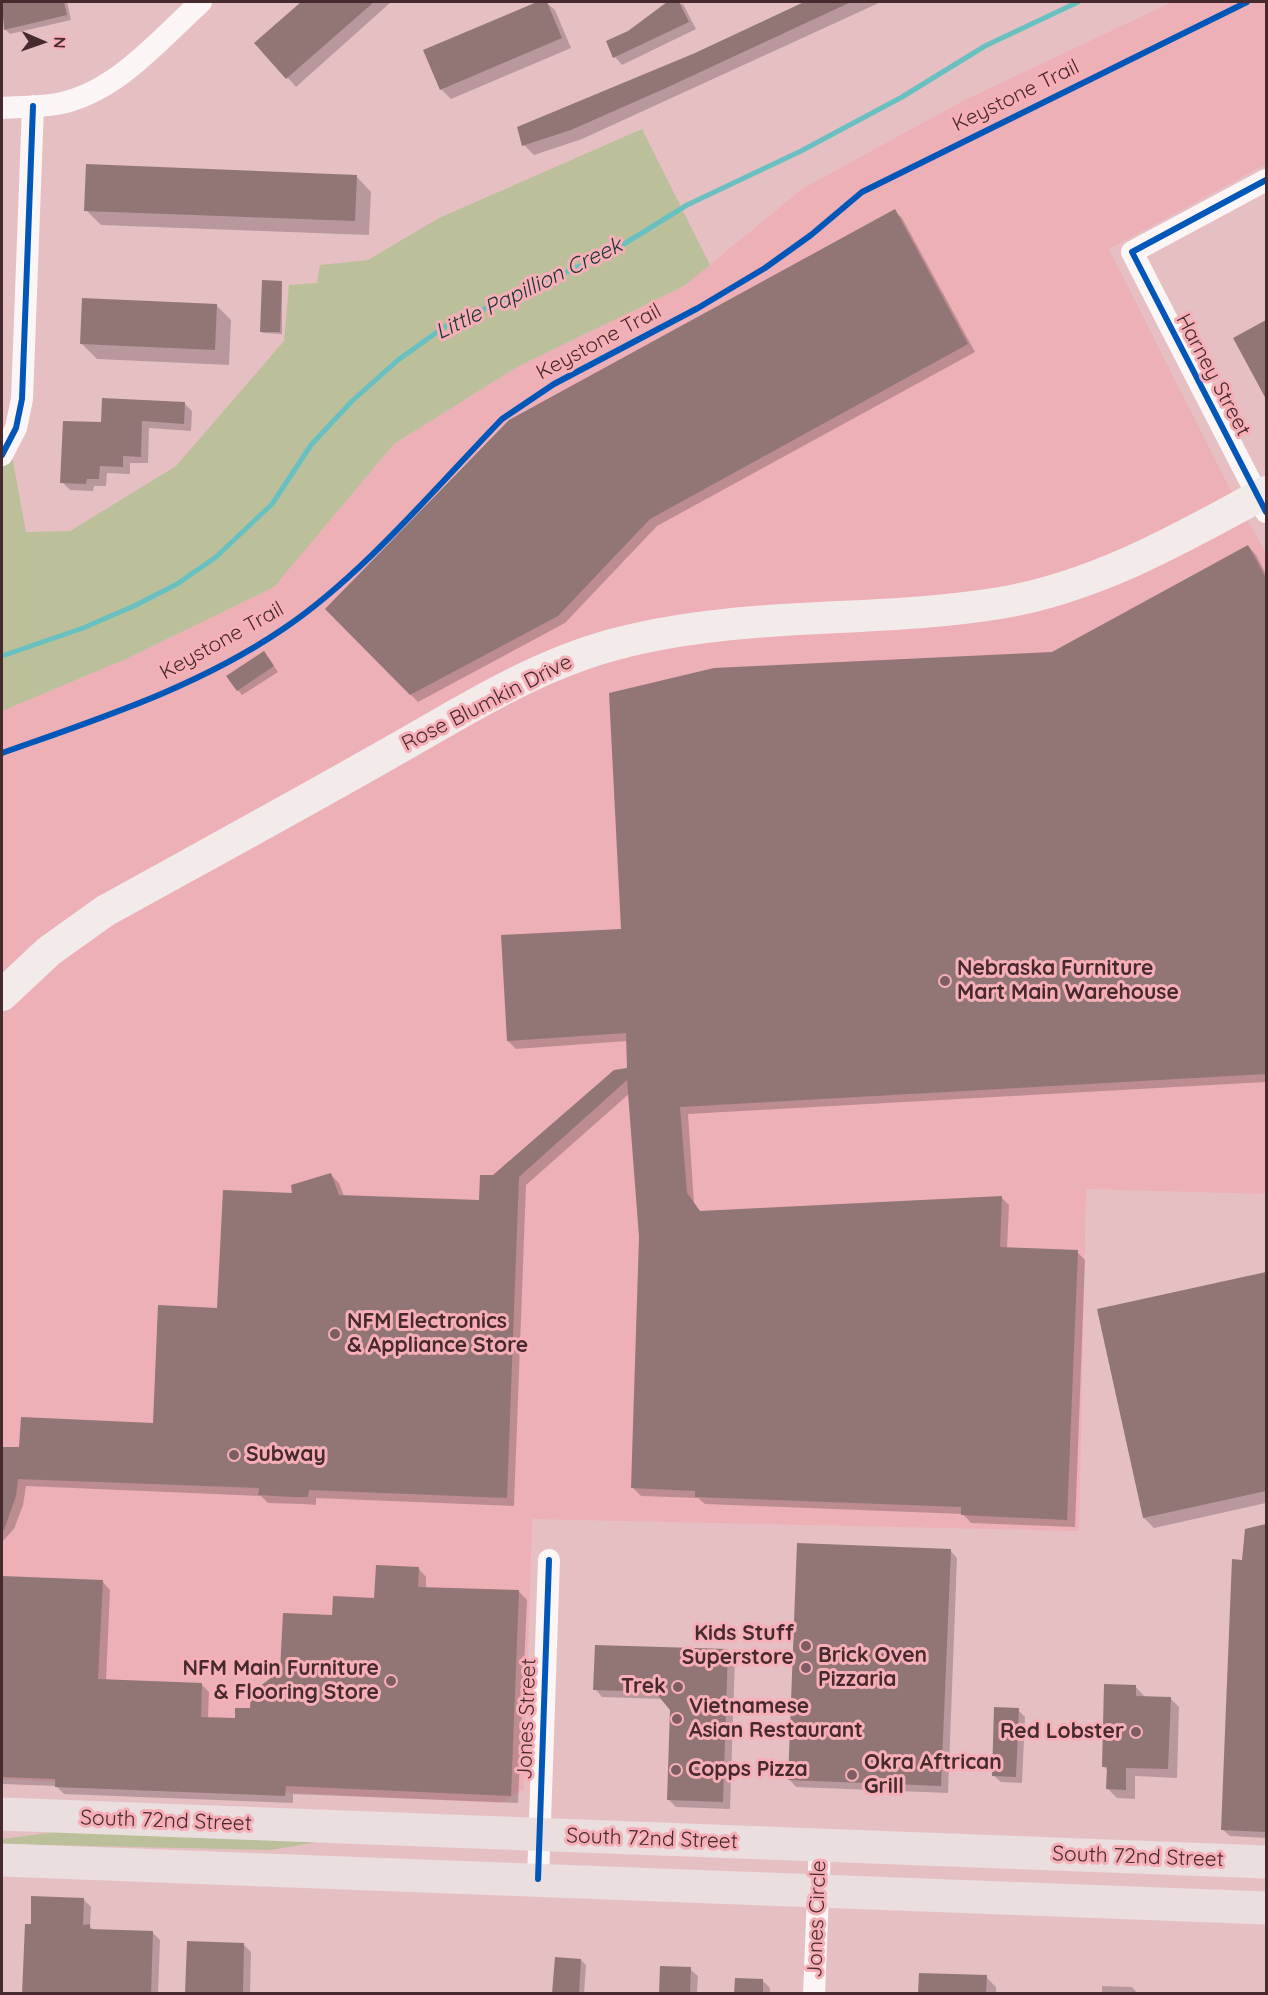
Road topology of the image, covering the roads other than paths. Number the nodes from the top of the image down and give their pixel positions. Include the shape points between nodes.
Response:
1 (201, 2) edge
2 (33, 106) junction
3 (2, 108) edge
4 (1266, 180) edge
5 (2, 455) edge
6 (1264, 500) edge
7 (2, 995) edge
8 (549, 1560) dead end
9 (2, 1814) edge
10 (539, 1834) junction
11 (820, 1845) junction
12 (2, 1860) edge
13 (1266, 1862) edge
14 (538, 1879) junction
15 (818, 1890) junction
16 (1266, 1908) edge
17 (814, 1994) edge

1 - 2 street via 105,85 57,104
2 - 3 street
2 - 5 street via 22,399 19,418
4 - 6 street, Harney Street via 1132,252
6 - 7 main road, Rose Blumkin Drive via 1097,577 1032,596 949,609 717,625 648,636 585,653 502,690 105,911 49,951
8 - 10 street, Jones Street
9 - 10 main road, South 72nd Street
10 - 11 main road, South 72nd Street
10 - 14 street, Jones Street
11 - 13 main road, South 72nd Street
11 - 15 street, Jones Circle
12 - 14 main road
14 - 15 main road
15 - 16 main road
15 - 17 street, Jones Circle

